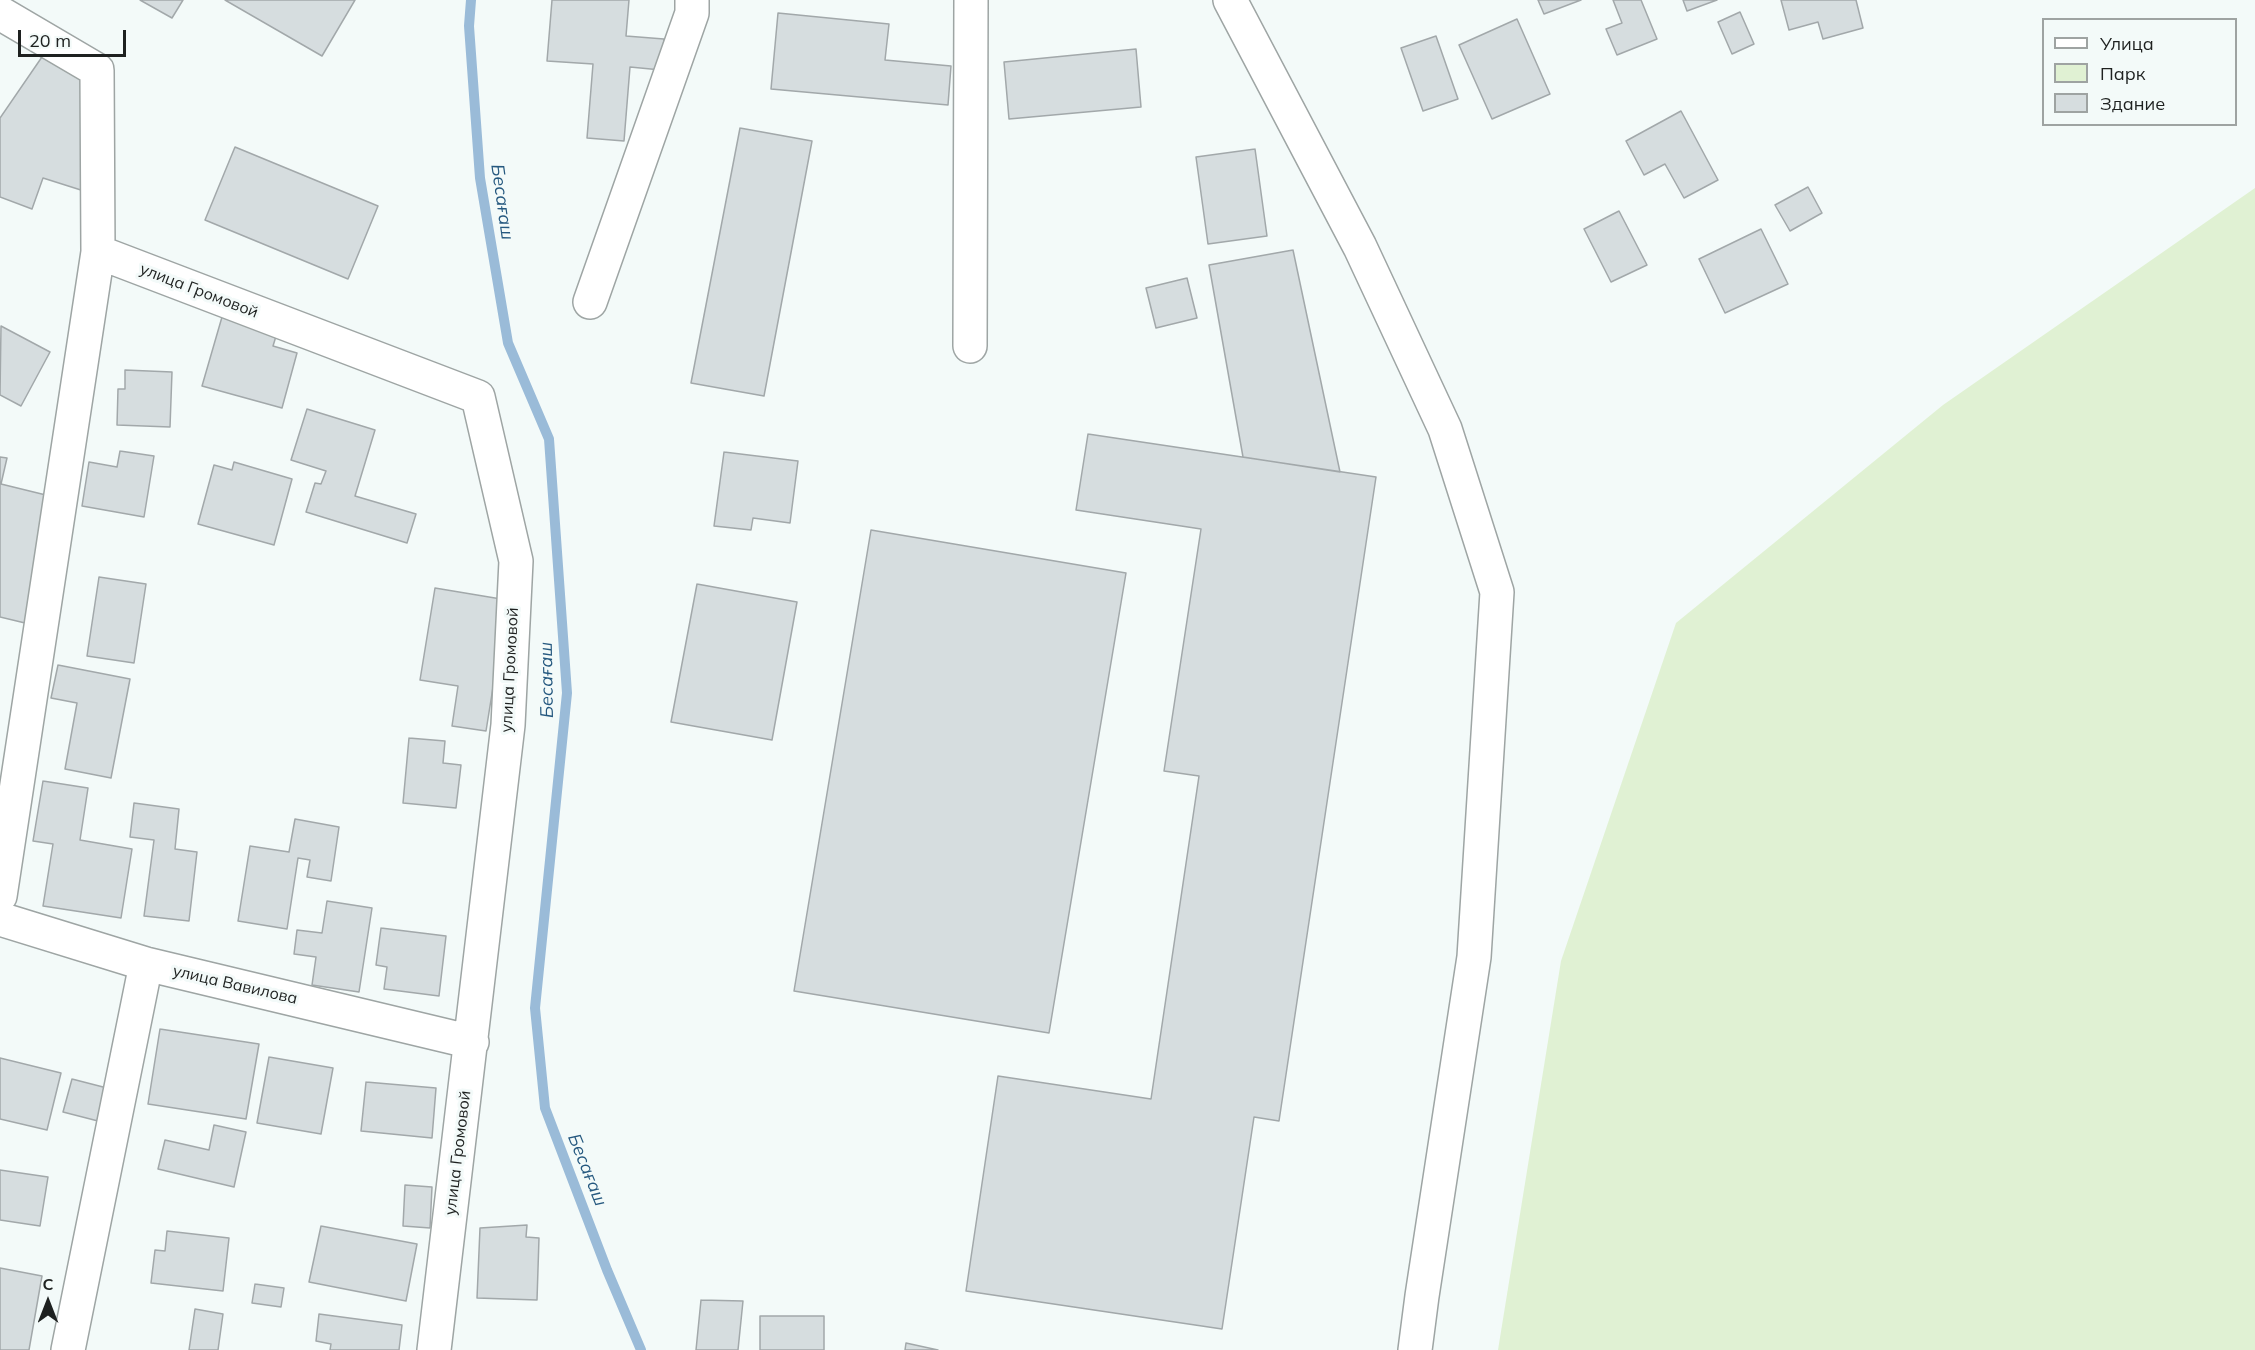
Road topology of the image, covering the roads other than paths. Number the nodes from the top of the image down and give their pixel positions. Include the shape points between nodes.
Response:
1 (692, 0) edge
2 (971, 0) edge
3 (1230, 0) edge
4 (0, 13) edge
5 (98, 252) junction
6 (590, 302) dead end
7 (970, 346) dead end
8 (0, 896) edge
9 (0, 919) edge
10 (146, 964) junction
11 (472, 1042) junction
12 (68, 1350) edge
13 (435, 1350) edge
14 (1415, 1350) edge

1 - 6 street via 692,13
2 - 7 street
3 - 14 street via 1360,247 1445,429 1497,592 1474,957
4 - 5 street via 97,70
5 - 8 street
5 - 11 street, улица Громовой via 478,398 516,561 508,725
9 - 10 street, улица Вавилова
10 - 11 street, улица Вавилова
10 - 12 street
11 - 13 street, улица Громовой

